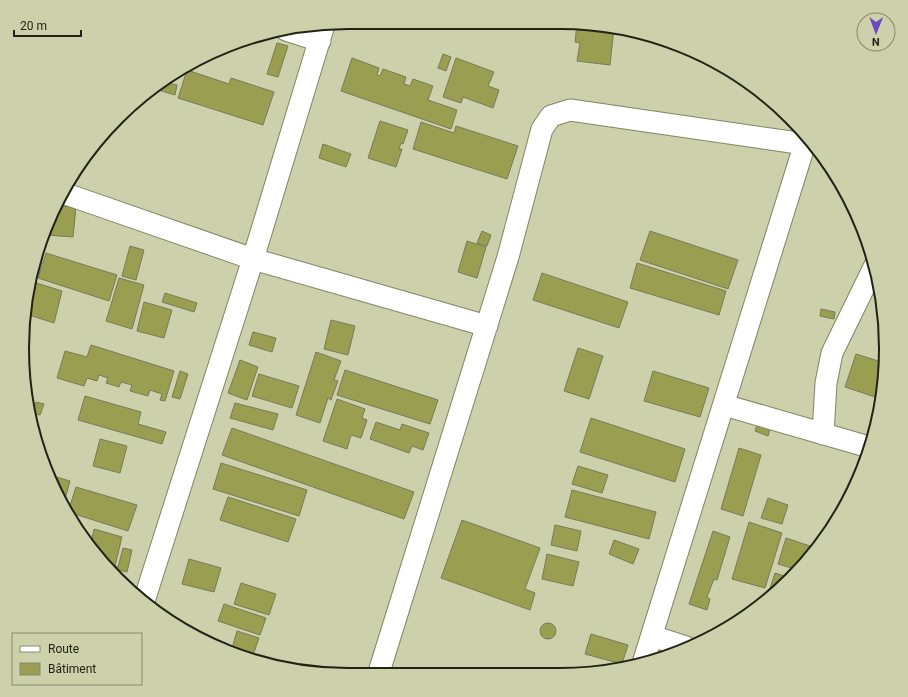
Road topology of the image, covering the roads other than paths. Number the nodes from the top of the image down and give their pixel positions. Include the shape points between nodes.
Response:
1 (308, 32) edge
2 (322, 33) edge
3 (803, 142) edge
4 (805, 144) edge
5 (69, 195) edge
6 (253, 259) junction
7 (870, 274) edge
8 (487, 326) junction
9 (724, 404) junction
10 (823, 434) junction
11 (864, 445) edge
12 (146, 595) edge
13 (652, 636) junction
14 (679, 645) edge
15 (646, 656) edge
16 (380, 668) edge

1 - 2 street
2 - 6 street
3 - 8 street via 570,110 552,116 542,129
4 - 9 street
5 - 6 street
6 - 8 street
6 - 12 street
7 - 10 street via 832,353 826,383
8 - 16 street
9 - 10 street
9 - 13 street
10 - 11 street
13 - 14 street
13 - 15 street

